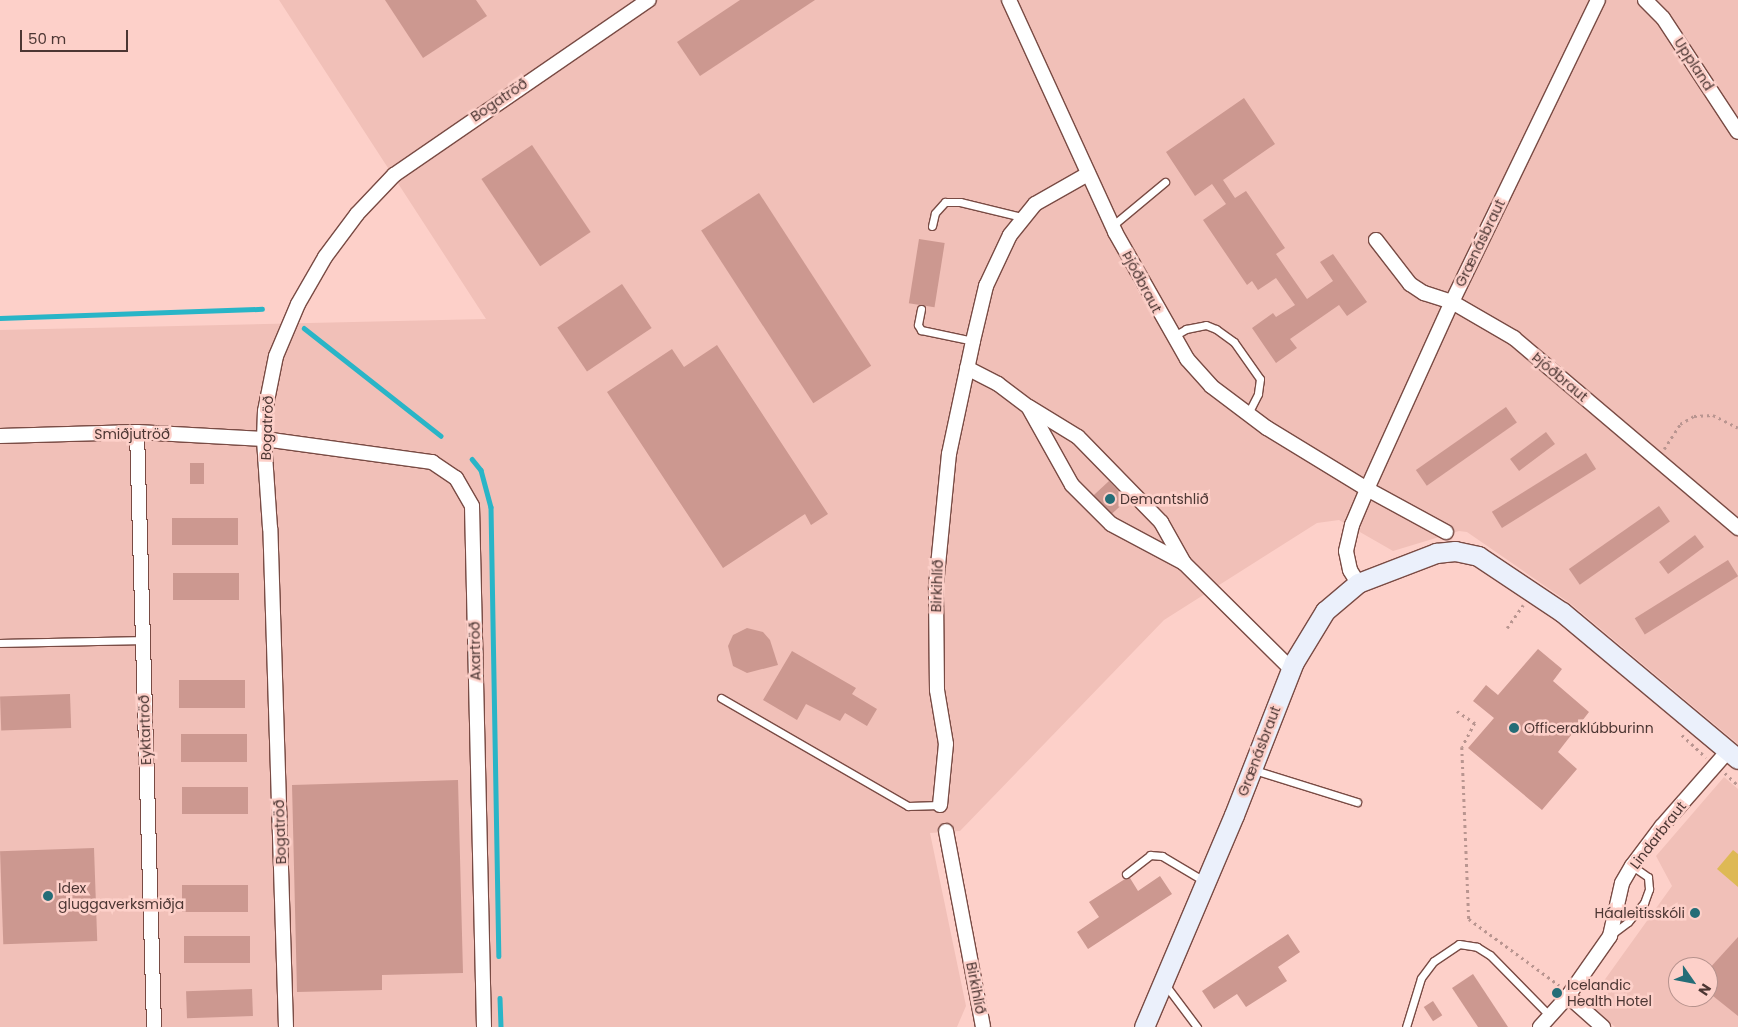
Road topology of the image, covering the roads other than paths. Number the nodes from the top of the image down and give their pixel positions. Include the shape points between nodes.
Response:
1 (649, 0) edge
2 (1009, 0) edge
3 (1598, 0) edge
4 (1645, 0) edge
5 (1738, 132) edge
6 (1088, 174) junction
7 (1164, 182) dead end
8 (1022, 216) junction
9 (932, 226) dead end
10 (1112, 226) junction
11 (1376, 240) dead end
12 (1452, 302) junction
13 (921, 309) dead end
14 (1173, 337) junction
15 (972, 341) junction
16 (967, 368) junction
17 (1029, 407) junction
18 (1248, 415) junction
19 (137, 432) junction
20 (0, 436) edge
21 (264, 439) junction
22 (1367, 489) junction
23 (1738, 528) edge
24 (1446, 532) dead end
25 (1184, 562) junction
26 (1358, 583) junction
27 (143, 640) junction
28 (0, 643) edge
29 (1291, 669) junction
30 (721, 698) dead end
31 (1733, 755) edge
32 (1251, 769) junction
33 (1357, 802) dead end
34 (940, 805) joint
35 (946, 831) dead end
36 (1632, 866) junction
37 (1126, 874) dead end
38 (1204, 881) junction
39 (1610, 936) junction
40 (1162, 980) junction
41 (1569, 994) junction
42 (1550, 1016) junction
43 (154, 1027) edge
44 (286, 1027) edge
45 (484, 1027) edge
46 (983, 1027) edge
47 (1144, 1027) edge
48 (1197, 1027) edge
49 (1406, 1027) edge
50 (1540, 1027) edge
51 (1603, 1027) edge

1 - 21 street, Bogatröð via 394,175 357,214 310,280 286,329 269,385
2 - 6 street, Þjóðbraut
3 - 12 street, Grænásbraut
4 - 5 street, Uppland via 1663,18
6 - 8 street, Birkihlíð via 1035,204
6 - 10 street, Þjóðbraut
7 - 10 lane
8 - 9 lane via 960,202 944,202 935,213
8 - 15 street, Birkihlíð via 997,257
10 - 14 street, Þjóðbraut
11 - 12 street, Þjóðbraut via 1410,284 1424,293
12 - 22 street, Grænásbraut
12 - 23 street, Þjóðbraut via 1514,338
13 - 15 lane via 918,325 921,330
14 - 18 street, Þjóðbraut via 1211,386
14 - 18 lane via 1186,329 1206,325 1234,342 1260,379 1258,394
15 - 16 street, Birkihlíð
16 - 17 street via 998,384
16 - 34 street, Birkihlíð via 949,454 936,586 937,690 946,744
17 - 25 street via 1078,437 1161,522
17 - 25 street via 1072,485 1112,524
18 - 22 street, Þjóðbraut
19 - 20 street, Smiðjutröð
19 - 21 street, Smiðjutröð
19 - 27 street, Eyktartröð
21 - 44 street, Bogatröð
21 - 45 street, Axartröð via 432,462 456,478 472,506
22 - 24 street
22 - 26 street, Grænásbraut via 1352,525 1346,552 1350,570
25 - 29 street
26 - 29 street, Grænásbraut via 1325,611
26 - 31 street via 1436,552 1455,551 1478,556 1562,612
27 - 28 lane
27 - 43 street, Eyktartröð
29 - 32 street, Grænásbraut
30 - 34 lane via 908,806
31 - 36 street, Lindarbraut via 1715,765
32 - 33 lane
32 - 38 street, Grænásbraut
35 - 46 street, Birkihlíð
36 - 39 street, Lindarbraut via 1622,883
36 - 39 lane via 1648,876 1649,889 1644,903
37 - 38 lane via 1150,856 1162,856
38 - 40 street, Grænásbraut
39 - 41 street, Lindarbraut
40 - 47 street, Grænásbraut
40 - 48 lane
41 - 42 street, Lindarbraut
41 - 51 street
42 - 49 lane via 1490,955 1477,947 1459,944 1434,961 1421,978
42 - 50 street, Lindarbraut

